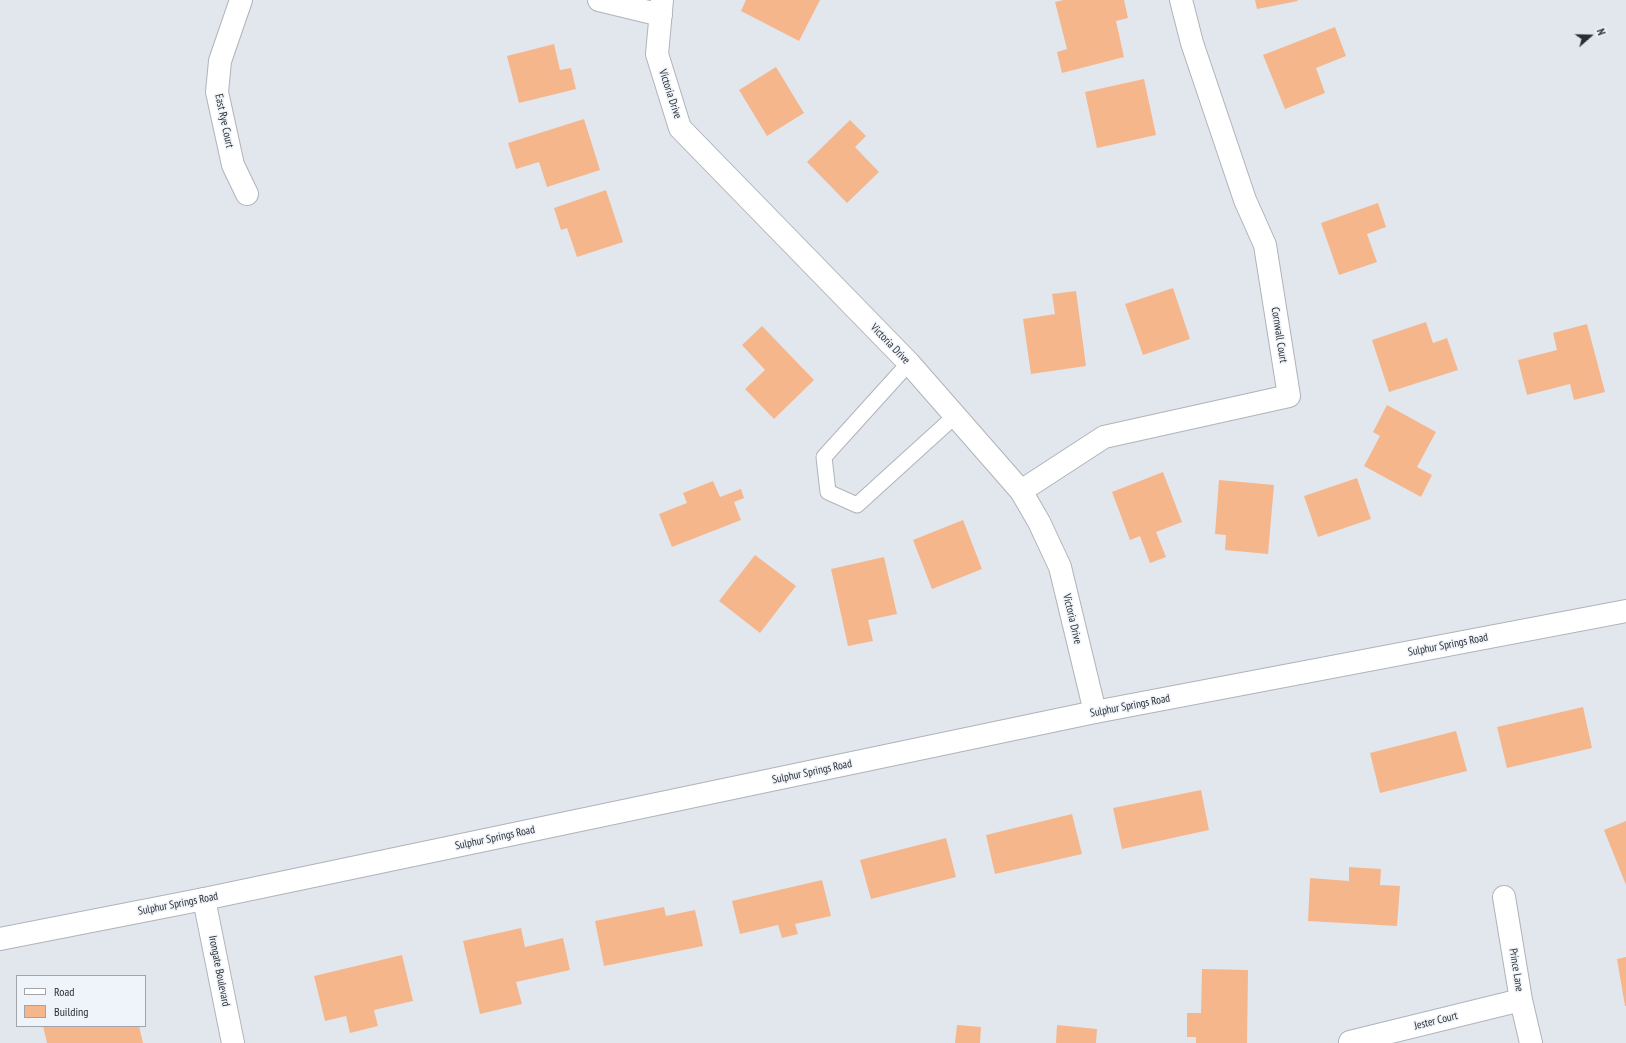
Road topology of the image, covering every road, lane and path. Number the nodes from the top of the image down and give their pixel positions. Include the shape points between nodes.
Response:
1 (241, 0) edge
2 (599, 0) edge
3 (1181, 0) edge
4 (662, 8) edge
5 (247, 194) dead end
6 (909, 363) junction
7 (955, 416) junction
8 (1021, 491) junction
9 (1626, 611) edge
10 (1095, 712) junction
11 (1504, 897) dead end
12 (204, 899) junction
13 (0, 939) edge
14 (1521, 1000) junction
15 (1350, 1042) edge
16 (234, 1043) edge
17 (1531, 1043) edge

1 - 5 street, East Rye Court via 220,61 216,92 233,165
2 - 4 street
3 - 8 street, Cornwall Court via 1192,43 1243,192 1265,245 1289,396 1104,437
4 - 6 street, Victoria Drive via 656,54 680,128
6 - 7 street, Victoria Drive
6 - 7 lane via 824,457 828,492 857,505
7 - 8 street, Victoria Drive
8 - 10 street, Victoria Drive via 1060,567
9 - 10 street, Sulphur Springs Road
10 - 12 street, Sulphur Springs Road
11 - 14 street, Prince Lane
12 - 13 street, Sulphur Springs Road
12 - 16 street, Irongate Boulevard
14 - 15 street, Jester Court
14 - 17 street, Prince Lane

